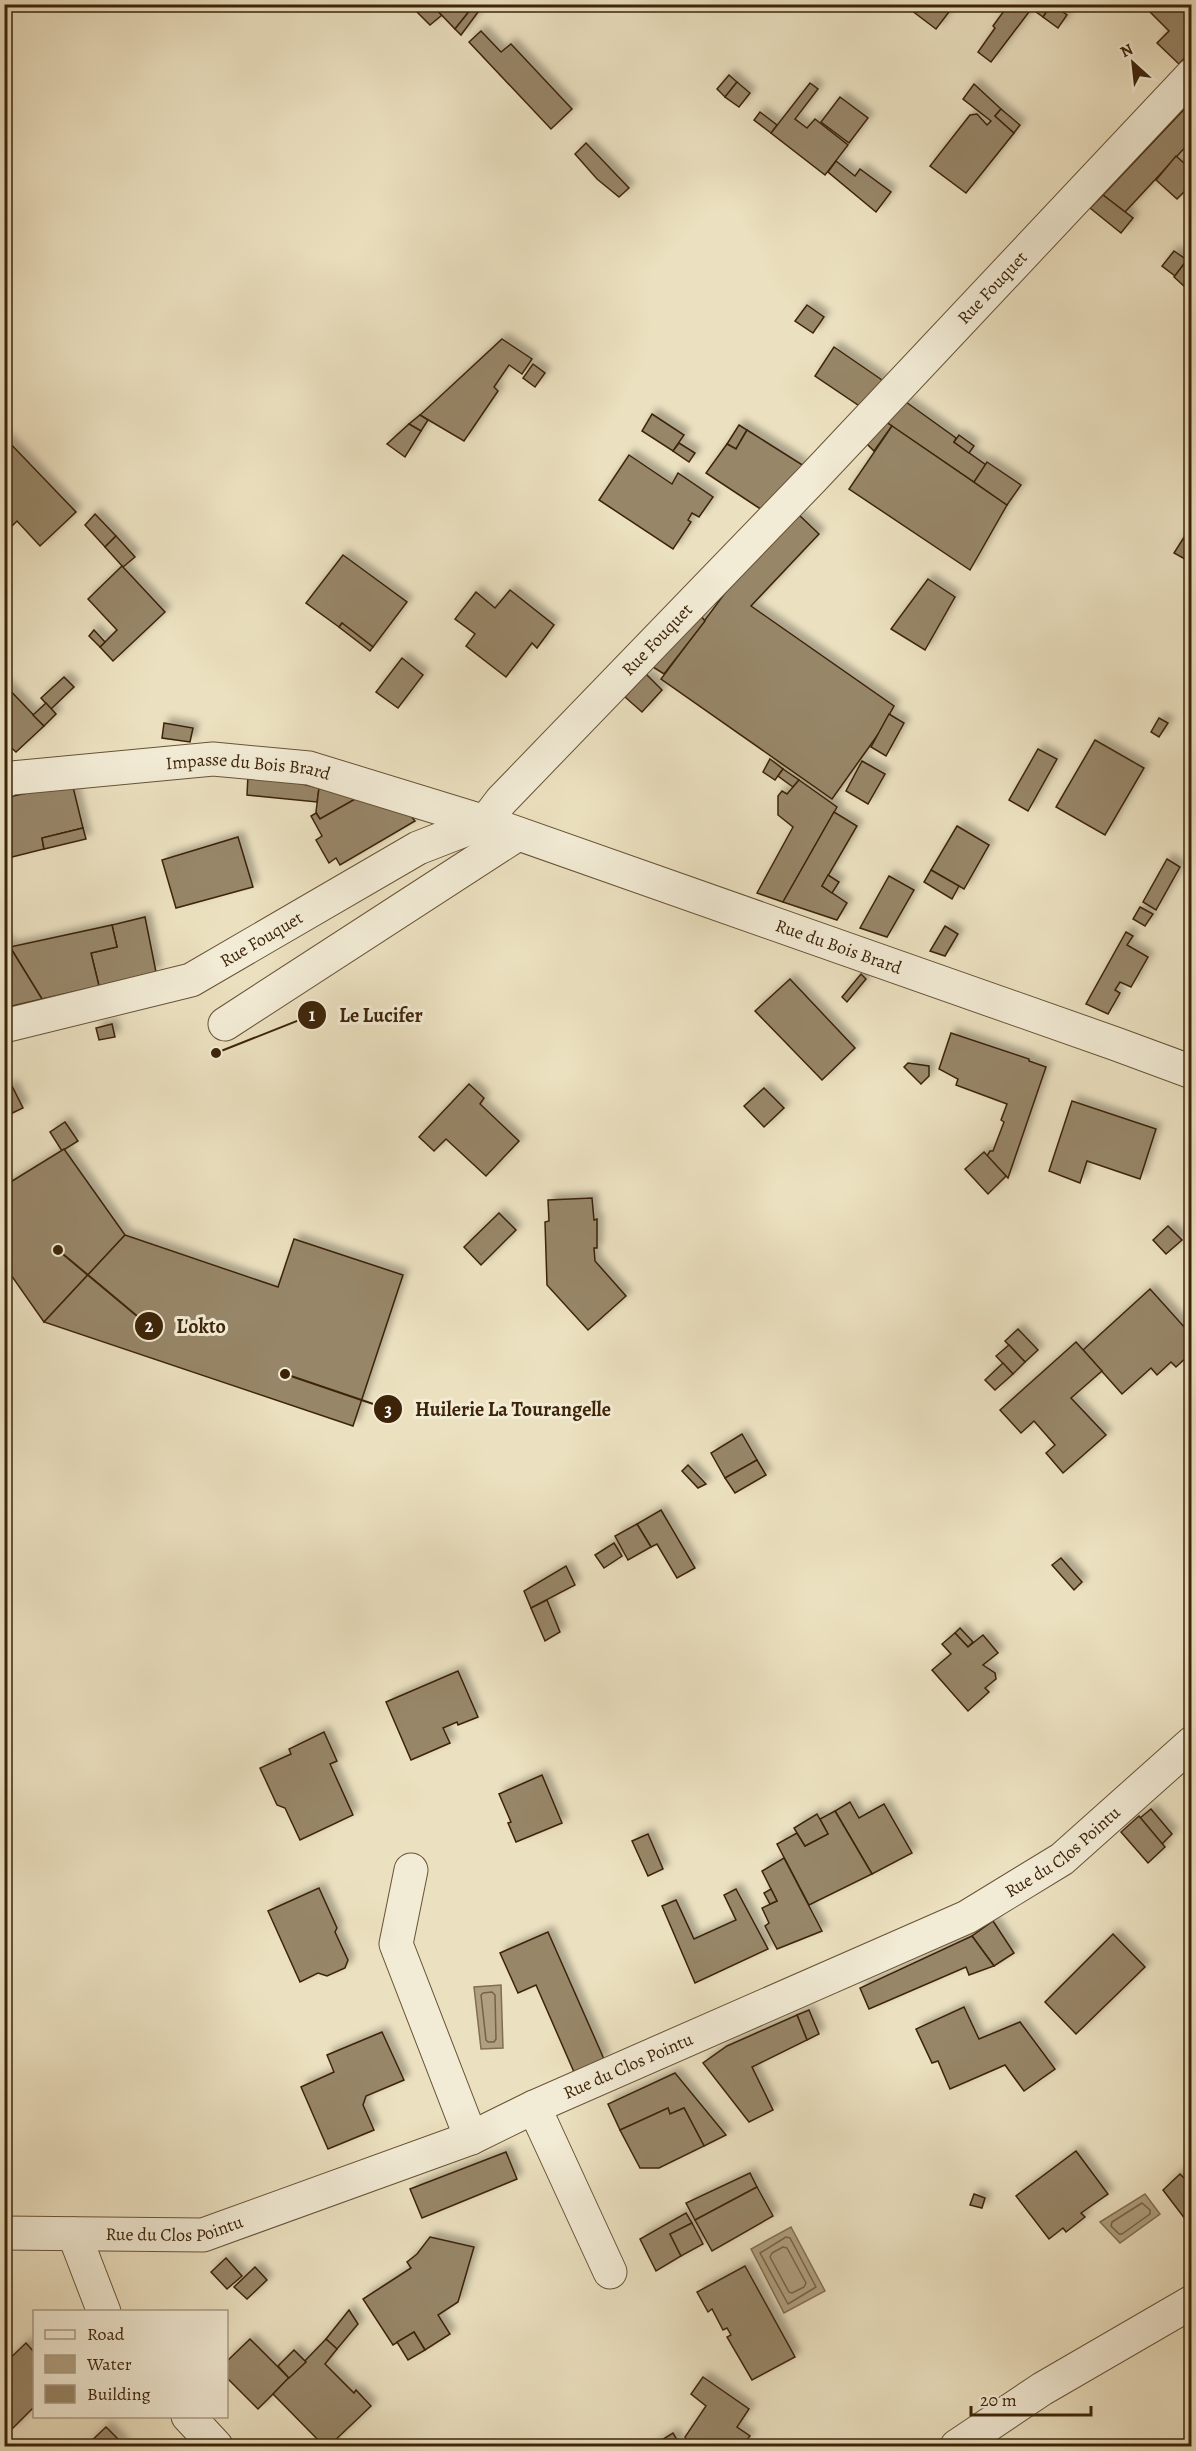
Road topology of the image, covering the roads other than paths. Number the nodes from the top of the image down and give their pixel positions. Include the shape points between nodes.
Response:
1 (1191, 75) edge
2 (4, 780) edge
3 (485, 822) junction
4 (518, 834) junction
5 (225, 1024) dead end
6 (4, 1026) edge
7 (1191, 1072) edge
8 (1191, 1743) edge
9 (411, 1870) dead end
10 (534, 2108) junction
11 (471, 2138) junction
12 (4, 2233) edge
13 (74, 2234) junction
14 (610, 2272) dead end
15 (1191, 2302) edge
16 (103, 2310) edge
17 (190, 2418) edge
18 (216, 2446) edge
19 (957, 2446) edge

1 - 3 street, Rue Fouquet
2 - 3 street, Impasse du Bois Brard via 213,759 309,768
3 - 4 street, Rue du Bois Brard
3 - 6 street, Rue Fouquet via 418,848 191,980
4 - 5 street
4 - 7 street, Rue du Bois Brard
8 - 10 street, Rue du Clos Pointu via 1062,1858 967,1917
9 - 11 street via 396,1944
10 - 11 street, Rue du Clos Pointu
10 - 14 street
11 - 13 street, Rue du Clos Pointu via 203,2235
12 - 13 street, Rue du Clos Pointu
13 - 16 street
15 - 19 street via 1042,2389
17 - 18 street

